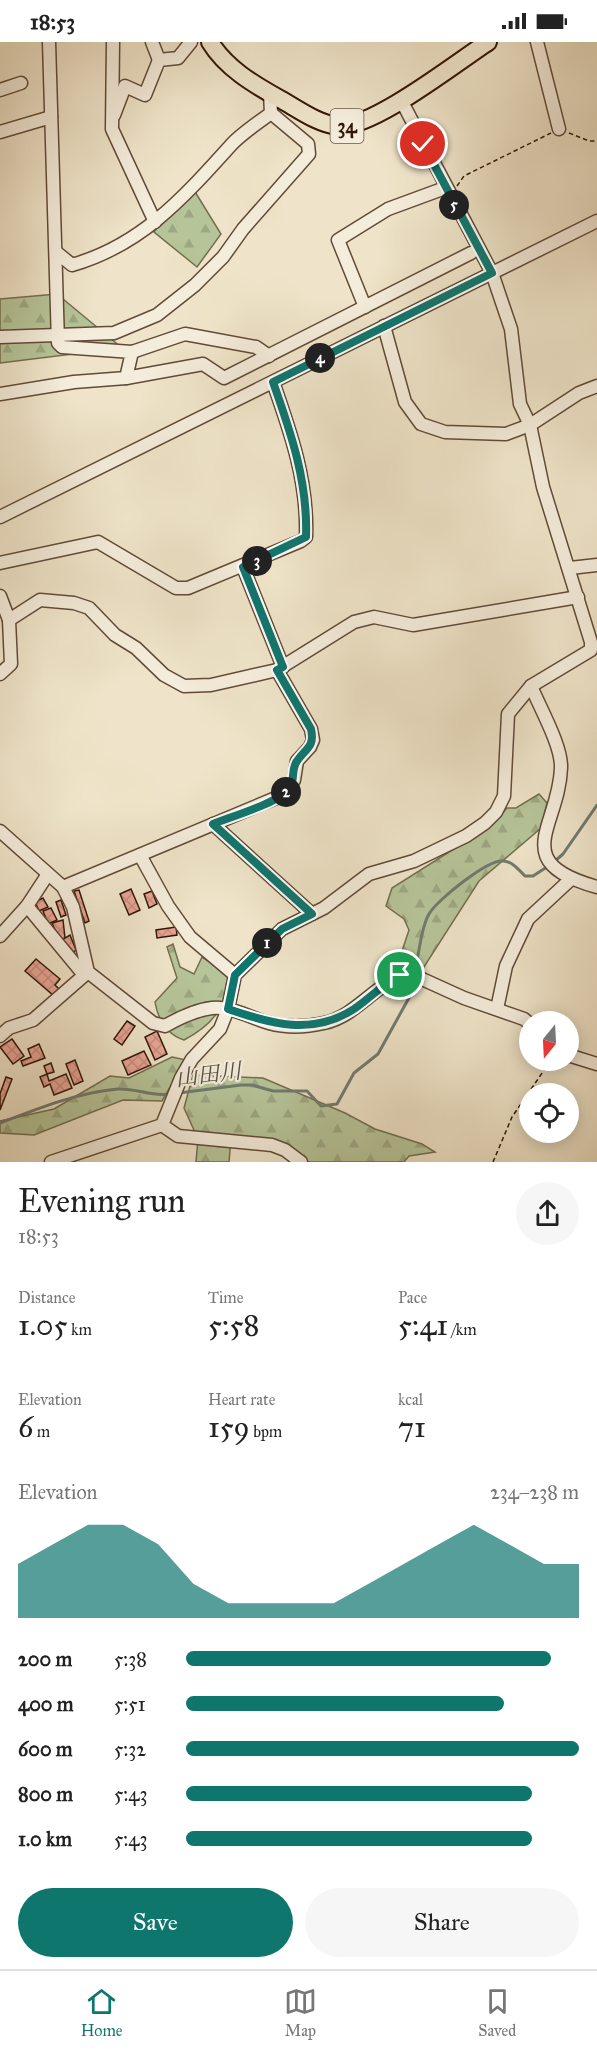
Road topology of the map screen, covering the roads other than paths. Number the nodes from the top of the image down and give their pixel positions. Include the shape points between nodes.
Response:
1 (49, 42) edge
2 (113, 42) edge
3 (152, 42) edge
4 (191, 42) edge
5 (210, 42) edge
6 (488, 42) edge
7 (537, 42) edge
8 (159, 60) junction
9 (21, 83) dead end
10 (0, 90) edge
11 (270, 94) junction
12 (401, 100) junction
13 (271, 113) junction
14 (51, 117) junction
15 (112, 121) junction
16 (559, 129) road end
17 (0, 132) edge
18 (448, 193) junction
19 (597, 221) edge
20 (155, 222) junction
21 (56, 252) junction
22 (471, 254) dead end
23 (492, 273) junction
24 (365, 307) junction
25 (384, 326) junction
26 (57, 336) junction
27 (0, 337) edge
28 (132, 352) junction
29 (269, 356) junction
30 (126, 378) junction
31 (273, 382) junction
32 (597, 386) edge
33 (0, 394) edge
34 (530, 425) junction
35 (0, 517) edge
36 (0, 563) edge
37 (597, 565) edge
38 (243, 567) junction
39 (570, 568) junction
40 (0, 596) edge
41 (578, 597) junction
42 (9, 620) junction
43 (280, 668) junction
44 (0, 674) edge
45 (531, 686) junction
46 (213, 824) junction
47 (0, 831) edge
48 (140, 855) junction
49 (48, 874) junction
50 (571, 879) junction
51 (63, 887) junction
52 (597, 887) edge
53 (27, 906) junction
54 (312, 914) junction
55 (0, 936) edge
56 (86, 974) junction
57 (235, 975) junction
58 (228, 1009) junction
59 (497, 1009) junction
60 (519, 1017) edge
61 (0, 1036) edge
62 (579, 1058) edge
63 (597, 1064) edge
64 (162, 1125) junction
65 (51, 1162) edge
66 (301, 1162) edge

1 - 14 street
2 - 15 street
3 - 8 street
4 - 8 street via 178,58
5 - 11 main road, 34 via 230,66
6 - 12 main road, 34
7 - 16 street
8 - 15 street via 145,95 125,86
9 - 10 street
11 - 12 main road, 34 via 324,123 347,126 373,117
11 - 13 street
12 - 18 street
13 - 20 street via 231,144
13 - 26 street via 308,144 309,154 223,257 176,302 134,326 114,333
14 - 17 street
14 - 21 street
15 - 20 street via 112,129
18 - 23 street
18 - 24 street via 388,209 338,240
19 - 23 street
20 - 21 street via 102,257 72,266
21 - 26 street
22 - 24 street
23 - 25 street
23 - 34 street via 511,329 518,395
24 - 29 street
25 - 31 street
25 - 34 street via 405,402 421,424 445,432 507,434
26 - 27 street
26 - 28 street via 62,347
28 - 29 street via 185,334 256,347
28 - 30 street
29 - 30 street via 224,378 203,364
30 - 33 street
31 - 35 street
31 - 38 street via 296,447 307,507 306,537
32 - 34 street via 579,393
34 - 39 street via 543,487
36 - 38 street via 98,542 176,588 188,588
37 - 39 street
38 - 43 street
39 - 41 street
40 - 42 street
41 - 43 street via 413,625 374,617 338,630
41 - 45 street via 591,650
42 - 43 street via 40,600 89,608 115,635 136,648 164,675 184,686 212,686
42 - 44 street via 11,664
43 - 46 street via 311,729 310,747 297,761 294,780 283,795
45 - 50 street via 560,756 561,768 544,836 544,852 557,870
45 - 54 street via 508,714 504,796 491,817 465,836 414,861 369,874
46 - 48 street
46 - 54 street
47 - 49 street
48 - 51 street
48 - 57 street via 190,937
49 - 51 street
49 - 53 street
50 - 52 street
50 - 59 street via 528,919 506,966
51 - 56 street via 73,907
53 - 55 street
53 - 56 street via 70,961
54 - 57 street via 282,929
56 - 58 street via 153,1023 165,1026 212,1008
56 - 61 street via 33,1020 9,1028
57 - 58 street
58 - 59 street via 271,1024 327,1023 352,1010 391,980 411,974
58 - 64 street via 220,1029 192,1059 181,1078
59 - 60 street
62 - 63 street
64 - 65 street
64 - 66 street via 178,1136 272,1145

